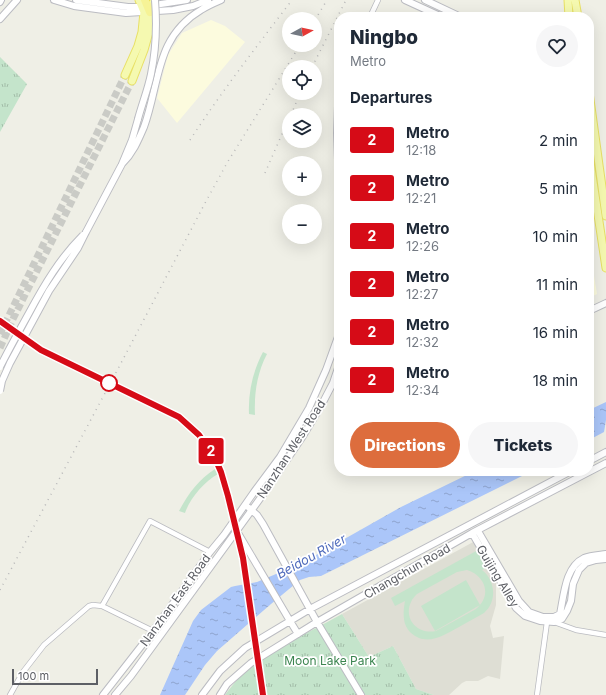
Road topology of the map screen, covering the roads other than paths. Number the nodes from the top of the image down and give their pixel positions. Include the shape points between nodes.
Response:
1 (17, 0) edge
2 (54, 0) edge
3 (76, 0) edge
4 (154, 0) edge
5 (187, 0) edge
6 (208, 0) edge
7 (221, 0) edge
8 (378, 0) edge
9 (405, 0) edge
10 (425, 0) edge
11 (568, 0) edge
12 (576, 0) edge
13 (144, 6) edge
14 (372, 12) edge
15 (431, 12) edge
16 (450, 12) edge
17 (569, 12) edge
18 (577, 12) edge
19 (0, 19) edge
20 (125, 75) tunnel mouth
21 (132, 81) tunnel mouth
22 (594, 123) edge
23 (122, 164) junction
24 (604, 184) edge
25 (594, 188) edge
26 (606, 216) edge
27 (86, 232) junction
28 (606, 268) edge
29 (606, 303) edge
30 (594, 308) edge
31 (334, 355) edge
32 (0, 367) edge
33 (334, 379) edge
34 (0, 391) edge
35 (606, 452) edge
36 (594, 458) edge
37 (606, 464) edge
38 (594, 470) edge
39 (561, 476) edge
40 (583, 476) edge
41 (245, 504) junction
42 (251, 510) junction
43 (232, 523) junction
44 (236, 530) junction
45 (475, 532) junction
46 (210, 552) junction
47 (606, 554) edge
48 (606, 559) edge
49 (102, 606) junction
50 (310, 609) junction
51 (290, 621) junction
52 (317, 622) junction
53 (550, 622) junction
54 (153, 631) junction
55 (298, 634) junction
56 (606, 635) edge
57 (10, 695) edge
58 (103, 695) edge
59 (115, 695) edge
60 (202, 695) edge
61 (220, 695) edge
62 (361, 695) edge
63 (537, 695) edge

1 - 19 main road
2 - 13 main road via 74,6 126,13
3 - 13 main road via 128,7
4 - 13 main road
4 - 23 main road, bridge via 156,21 150,75 132,140
5 - 13 main road
6 - 13 main road via 174,10
7 - 23 main road via 190,18 169,42 147,117 130,156
8 - 14 street
9 - 15 main road
10 - 16 main road
11 - 17 main road
12 - 18 main road
13 - 20 main road via 142,32
13 - 21 main road via 149,32
22 - 24 main road
23 - 27 main road
24 - 26 main road
25 - 28 main road
27 - 32 main road, bridge via 72,245 48,279
27 - 34 main road, bridge via 49,291 10,363
29 - 30 main road
31 - 41 main road, Nanzhan West Road via 280,457
33 - 42 main road, Nanzhan West Road via 303,436
35 - 36 main road
37 - 38 main road, Changchun Road
39 - 50 main road, Changchun Road
40 - 45 main road, Changchun Road
41 - 42 main road
41 - 43 main road, Nanzhan East Road
42 - 44 main road, Nanzhan East Road
42 - 50 main road via 263,524
43 - 44 main road
43 - 46 main road, Nanzhan East Road
44 - 51 main road
44 - 59 main road, Nanzhan East Road
45 - 47 main road, Guijing Alley via 519,601 529,612 543,617 560,614 570,572 576,565 584,558
45 - 52 main road, Changchun Road
45 - 53 main road, Guijing Alley via 516,608 525,616
46 - 49 street via 150,521
46 - 54 main road, Nanzhan East Road
48 - 53 main road via 586,563 579,570 567,611 562,619
49 - 54 street
49 - 57 street via 89,606 44,645 23,672
50 - 51 main road, Changchun Road
50 - 52 main road
51 - 55 main road
51 - 60 main road, Changchun Road via 245,648 220,671
52 - 55 main road, Changchun Road
52 - 62 main road
53 - 56 street
53 - 63 street via 543,644
54 - 58 main road, Nanzhan East Road
55 - 61 main road, Changchun Road via 251,663 227,684

